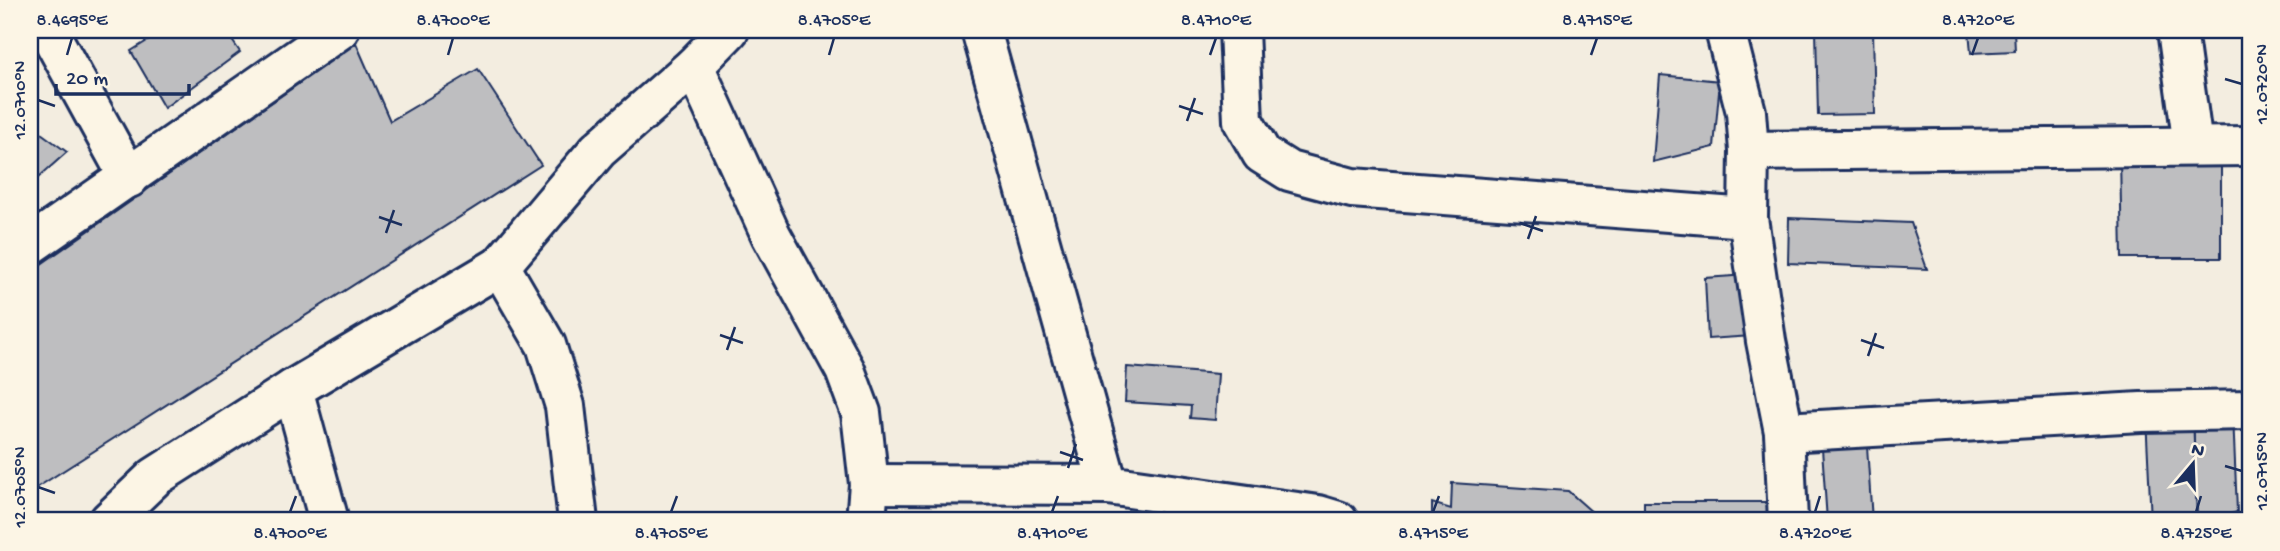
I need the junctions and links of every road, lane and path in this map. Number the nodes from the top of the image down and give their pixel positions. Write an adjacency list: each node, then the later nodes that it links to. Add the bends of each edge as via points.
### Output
1 (48, 30): 12 (street)
2 (339, 30): 12 (street)
3 (729, 30): 8 (street)
4 (981, 30): 20 (street)
5 (1239, 30): 13 (street, via 1243,121 1262,154 1289,171 1352,188)
6 (1725, 30): 11 (street, via 1746,112)
7 (2177, 30): 9 (street)
8 (694, 66): 15 (street, via 598,150); 19 (street, via 771,235 845,370 861,414)
9 (2193, 146): 10 (street); 11 (street)
10 (2250, 146)
11 (1749, 151): 13 (street)
12 (128, 178): 14 (street)
13 (1748, 218): 18 (street)
14 (30, 246)
15 (500, 266): 16 (street); 23 (street, via 546,345 565,406)
16 (293, 389): 21 (street, via 155,477); 22 (street)
17 (2250, 410): 18 (street)
18 (1784, 432): 26 (street)
19 (869, 484): 20 (street); 24 (street)
20 (1108, 485): 25 (street, via 1318,514)
21 (109, 521)
22 (329, 521)
23 (578, 521)
24 (866, 521)
25 (1338, 521)
26 (1788, 521)

